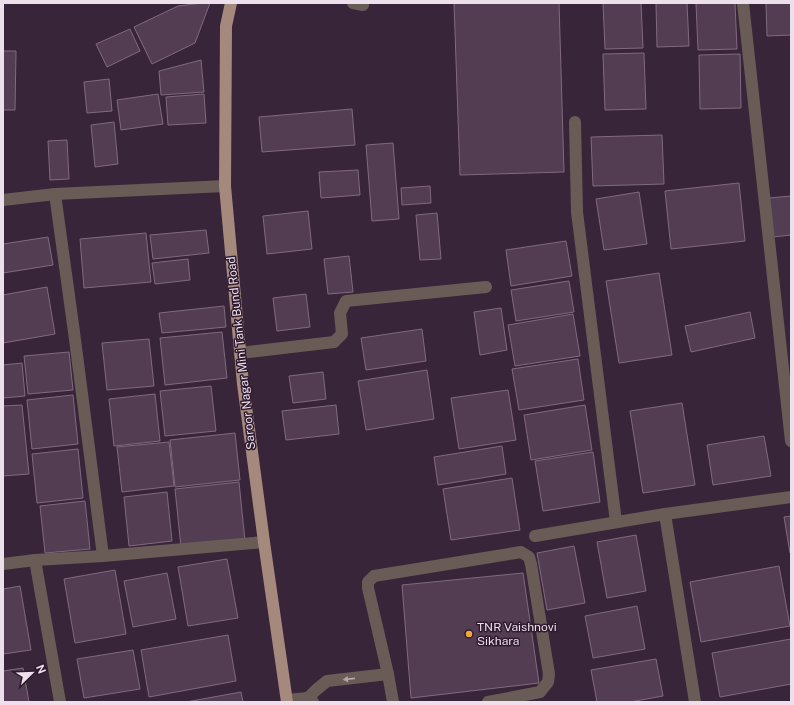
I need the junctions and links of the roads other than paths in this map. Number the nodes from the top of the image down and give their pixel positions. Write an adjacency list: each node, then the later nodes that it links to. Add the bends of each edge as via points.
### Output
1 (231, 3): 4 (main road, Saroor Nagar Mini Tank Bund Road, via 226,26)
2 (742, 3): 9 (street)
3 (575, 122): 12 (street, via 577,212)
4 (224, 186): 5 (street); 8 (main road, Saroor Nagar Mini Tank Bund Road)
5 (55, 194): 6 (street); 15 (street)
6 (3, 200)
7 (486, 287): 8 (street, via 346,301 340,313 342,334 334,342)
8 (240, 353): 14 (main road, Saroor Nagar Mini Tank Bund Road)
9 (791, 441)
10 (791, 497): 11 (street)
11 (665, 514): 12 (street); 24 (street)
12 (616, 522): 13 (street)
13 (535, 536)
14 (264, 542): 15 (street); 20 (main road, Saroor Nagar Mini Tank Bund Road)
15 (103, 556): 16 (street)
16 (35, 560): 17 (street); 21 (street)
17 (3, 564)
18 (388, 674): 19 (street, one-way to 19, via 327,681 316,690); 22 (street); 23 (street, via 368,588 368,582 374,576 521,552 529,557 531,564 549,674 548,682 540,692)
19 (311, 700): 20 (street)
20 (287, 701)
21 (60, 702)
22 (393, 702)
23 (488, 702)
24 (695, 702)

